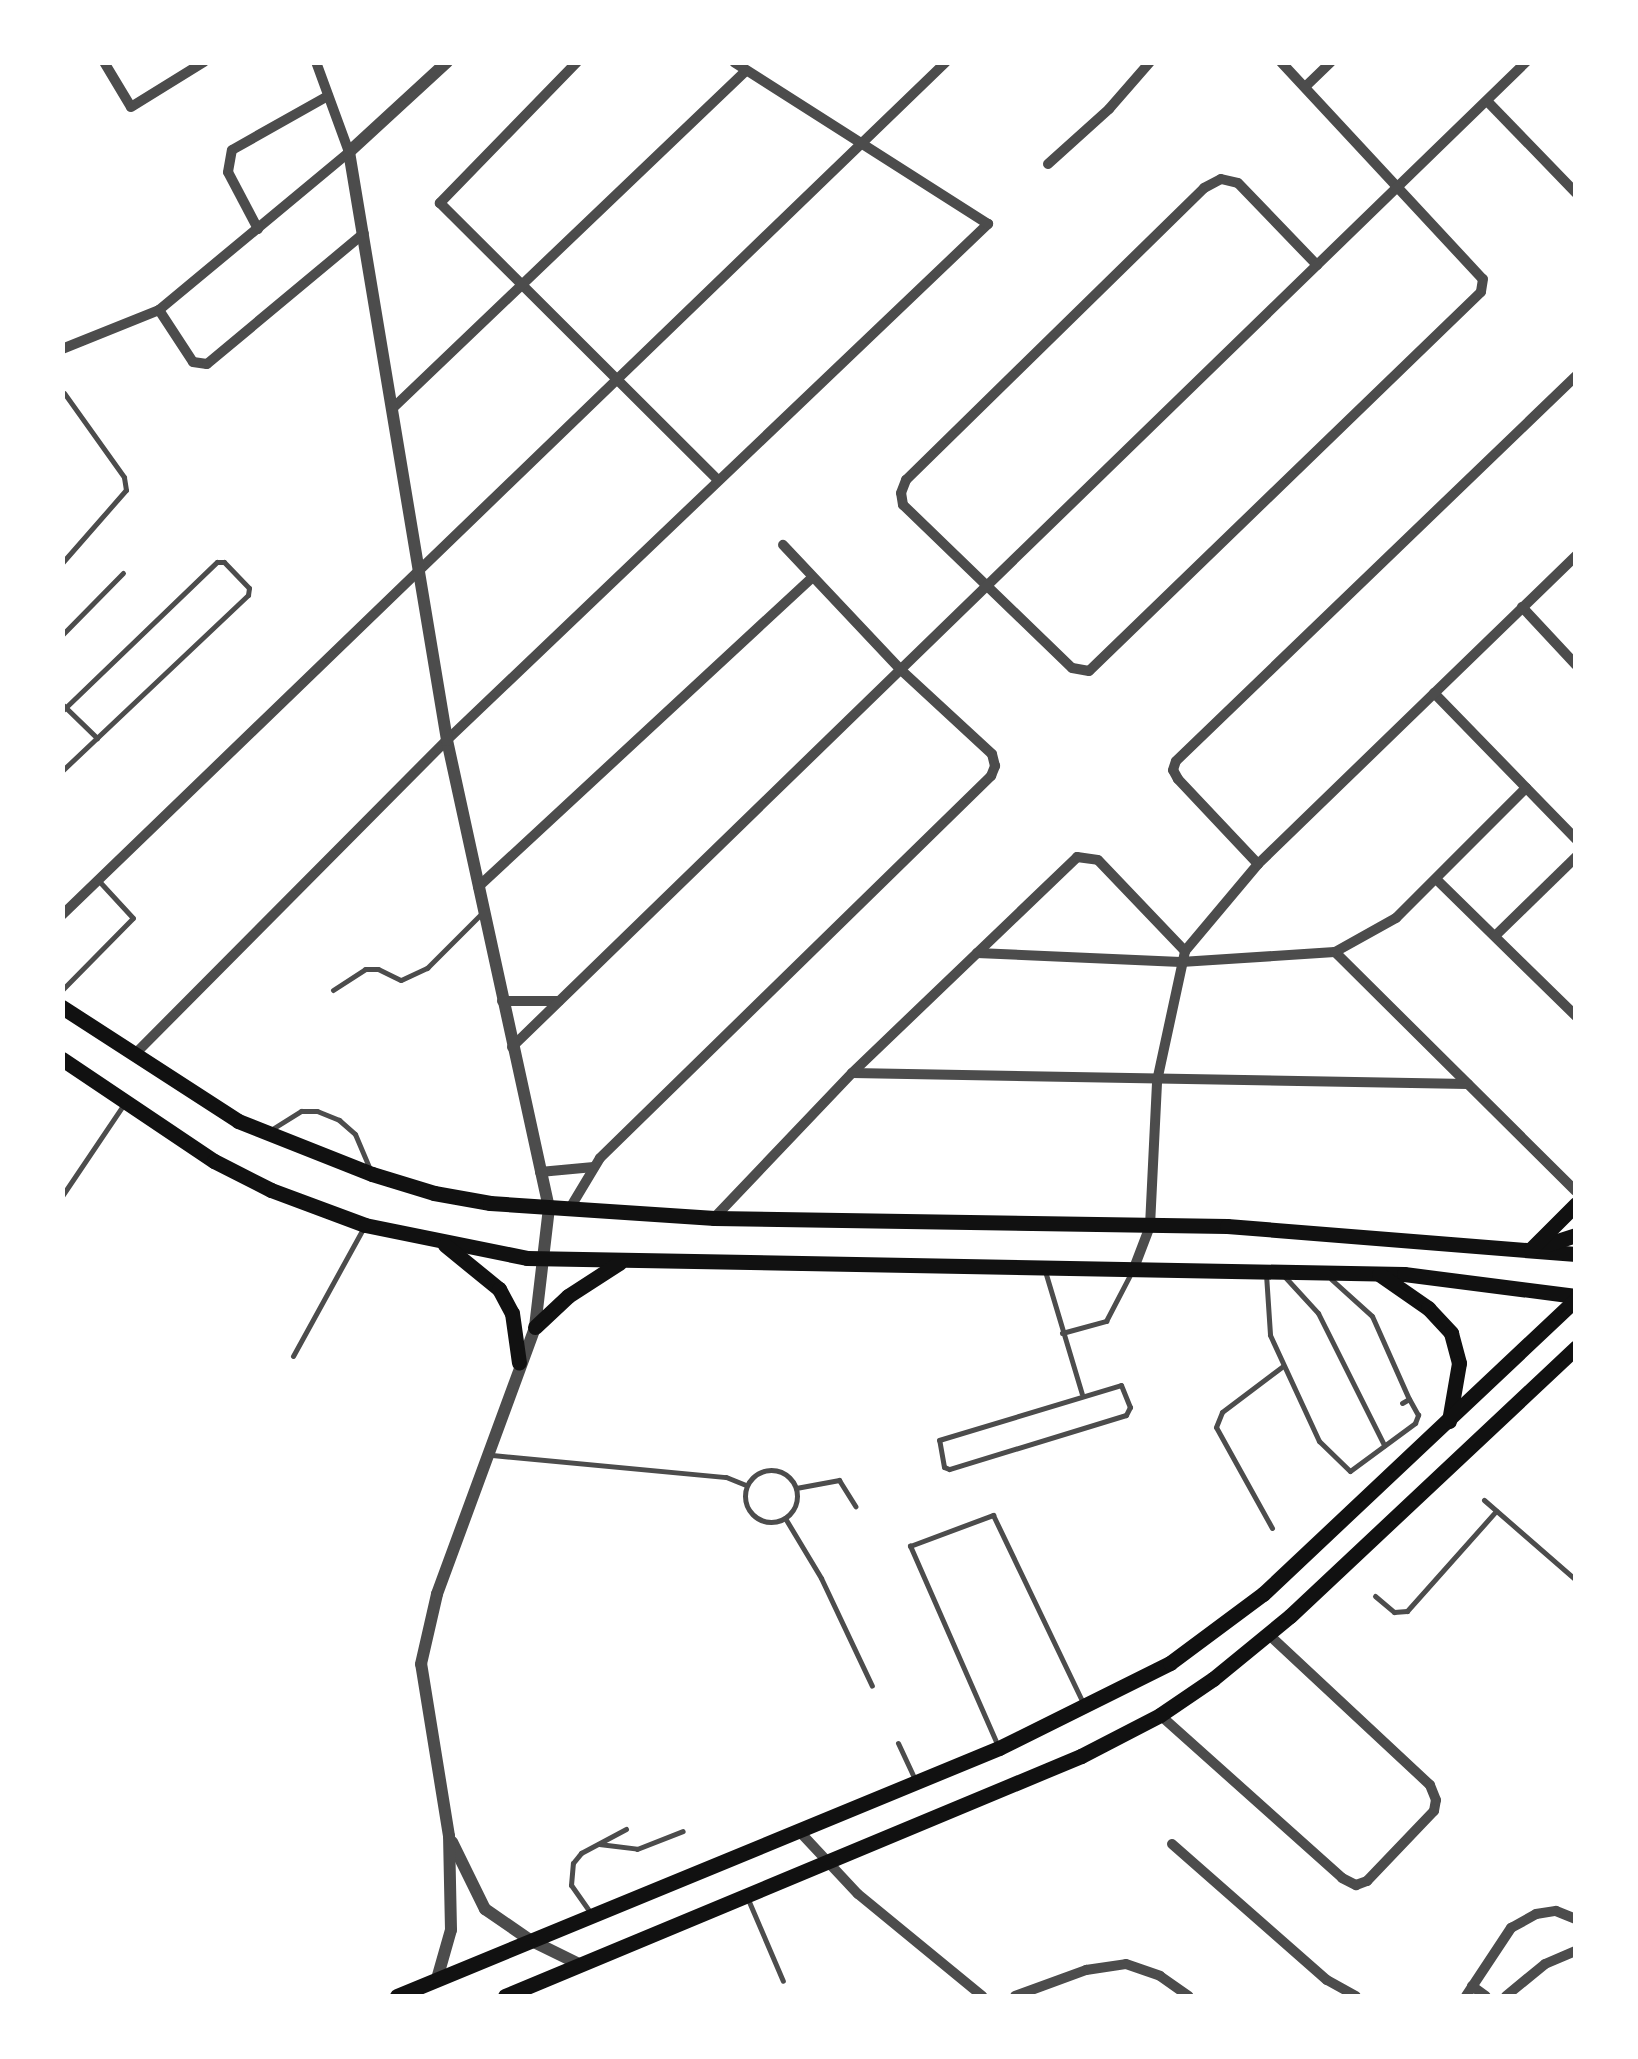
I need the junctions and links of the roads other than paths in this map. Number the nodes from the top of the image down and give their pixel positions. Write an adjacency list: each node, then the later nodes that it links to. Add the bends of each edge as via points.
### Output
1 (104, 62): 2 (street, via 131,108)
2 (204, 62)
3 (316, 62): 14 (street)
4 (447, 62): 17 (street)
5 (577, 62): 24 (street, via 440,198)
6 (734, 62): 12 (street)
7 (946, 62): 16 (street)
8 (1150, 62): 18 (street)
9 (1281, 62): 13 (street)
10 (1330, 62): 13 (street)
11 (1526, 62): 15 (street)
12 (746, 71): 16 (street); 24 (street)
13 (1305, 87): 19 (street)
14 (328, 96): 17 (street); 21 (street, via 232,150 228,172)
15 (1486, 101): 19 (street); 20 (street)
16 (864, 142): 27 (street); 31 (street, via 988,224)
17 (349, 152): 21 (street); 22 (street)
18 (1048, 164)
19 (1398, 187): 23 (street); 38 (street, via 1483,279 1481,292 1089,671 1072,668)
20 (1576, 193)
21 (258, 228): 25 (street)
22 (365, 232): 25 (street, via 207,364 193,362); 30 (street)
23 (1317, 265): 38 (street); 38 (street, via 1238,183 1221,180 1204,188 906,480 903,505)
24 (519, 286): 27 (street); 30 (street)
25 (159, 310): 26 (street)
26 (62, 350)
27 (619, 378): 31 (street); 35 (street)
28 (1571, 378): 51 (street, via 1176,761 1178,779)
29 (64, 393): 34 (lane, via 124,477 126,490)
30 (394, 407): 35 (street)
31 (718, 480): 46 (street)
32 (783, 545): 37 (street)
33 (1576, 556): 39 (street)
34 (62, 563)
35 (421, 568): 46 (street); 53 (street)
36 (122, 573): 40 (lane)
37 (812, 578): 42 (street); 54 (street)
38 (986, 588): 42 (street)
39 (1522, 607): 41 (street); 43 (street)
40 (62, 635)
41 (1576, 664)
42 (901, 670): 64 (street); 75 (street, via 992,754 991,776)
43 (1434, 693): 48 (street); 51 (street)
44 (64, 708): 45 (lane); 45 (lane, via 224,562 250,592)
45 (97, 738): 47 (lane)
46 (447, 740): 54 (street); 68 (street)
47 (62, 771)
48 (1526, 788): 49 (street); 52 (street)
49 (1576, 838)
50 (1576, 857): 57 (street)
51 (1258, 864): 60 (street)
52 (1436, 879): 57 (street); 58 (street, via 1396,918)
53 (98, 880): 56 (street); 61 (lane, via 134,918)
54 (478, 887): 55 (street)
55 (483, 912): 62 (lane, via 428,968 400,980 365,969); 63 (street)
56 (62, 915)
57 (1495, 936): 66 (street)
58 (1335, 952): 60 (street); 72 (street)
59 (977, 953): 60 (street); 60 (street, via 1077,856 1098,860); 70 (street)
60 (1183, 956): 71 (street)
61 (62, 990)
62 (334, 990)
63 (502, 1001): 64 (street); 67 (street)
64 (559, 1001): 67 (street)
65 (62, 1007): 68 (main road)
66 (1576, 1016)
67 (512, 1047): 76 (street)
68 (133, 1056): 74 (main road)
69 (62, 1059): 73 (main road)
70 (852, 1073): 71 (street); 83 (street)
71 (1157, 1081): 72 (street); 85 (street)
72 (1468, 1084): 78 (street)
73 (125, 1101): 79 (lane); 84 (main road, via 214,1161)
74 (266, 1133): 77 (main road); 77 (lane, via 301,1111 317,1111 355,1134)
75 (594, 1167): 76 (street); 82 (street)
76 (540, 1172): 81 (street)
77 (372, 1174): 81 (main road, via 434,1193)
78 (1576, 1191)
79 (62, 1196)
80 (1576, 1204): 88 (main road)
81 (549, 1208): 82 (main road); 90 (street)
82 (570, 1208): 83 (main road)
83 (714, 1218): 85 (main road)
84 (365, 1225): 87 (main road); 101 (lane)
85 (1150, 1226): 88 (main road); 93 (street)
86 (1576, 1235): 88 (main road)
87 (441, 1243): 90 (main road); 103 (main road, via 499,1289 512,1313)
88 (1532, 1249): 89 (main road)
89 (1576, 1254)
90 (545, 1260): 91 (main road); 98 (street)
91 (622, 1262): 92 (main road); 98 (main road)
92 (1044, 1268): 93 (main road); 99 (lane)
93 (1134, 1268): 94 (main road); 99 (lane, via 1106,1321)
94 (1272, 1271): 95 (main road); 104 (lane, via 1270,1335); 108 (lane, via 1310,1302 1338,1345)
95 (1321, 1272): 96 (main road); 108 (lane, via 1353,1294 1418,1420)
96 (1379, 1274): 97 (main road); 107 (main road, via 1452,1333 1459,1363)
97 (1576, 1298): 107 (main road)
98 (535, 1326): 103 (street)
99 (1062, 1333): 106 (lane)
100 (1576, 1347): 105 (main road)
101 (293, 1356)
102 (1576, 1361): 105 (main road)
103 (518, 1362): 109 (street)
104 (1284, 1366): 108 (lane, via 1318,1441 1350,1471); 116 (lane, via 1222,1412 1216,1427)
105 (1543, 1377): 119 (main road)
106 (1082, 1396): 106 (lane, via 939,1440 944,1467 1129,1412 1121,1385)
107 (1449, 1421): 121 (main road, via 1240,1613 1170,1663)
108 (1384, 1445)
109 (488, 1454): 110 (lane); 129 (street, via 436,1594 421,1664)
110 (746, 1485): 111 (lane, via 772,1470 789,1476); 115 (lane, via 745,1502 755,1518)
111 (796, 1488): 113 (lane, via 839,1480); 115 (lane, via 795,1507)
112 (1484, 1500): 114 (lane)
113 (856, 1506)
114 (1496, 1510): 117 (lane); 118 (lane, via 1406,1611 1394,1612)
115 (785, 1518): 120 (lane)
116 (1272, 1528)
117 (1576, 1580)
118 (1375, 1596)
119 (1268, 1634): 122 (main road); 122 (street, via 1430,1785 1434,1812 1368,1881 1342,1878)
120 (872, 1686)
121 (1086, 1708): 124 (main road); 124 (lane, via 993,1515 910,1546)
122 (1160, 1714): 132 (main road, via 1080,1756)
123 (898, 1744): 125 (lane)
124 (999, 1748): 125 (main road)
125 (915, 1781): 128 (main road)
126 (626, 1830): 130 (lane)
127 (682, 1831): 130 (lane, via 637,1848)
128 (799, 1831): 132 (street); 134 (main road)
129 (449, 1836): 136 (street, via 485,1909); 139 (street, via 450,1930)
130 (596, 1844): 134 (lane, via 581,1852 570,1873)
131 (1172, 1844): 147 (street, via 1327,1980)
132 (829, 1862): 133 (main road); 144 (street)
133 (746, 1896): 138 (main road); 140 (lane)
134 (592, 1914): 136 (main road)
135 (1576, 1919): 141 (street, via 1556,1911 1511,1928)
136 (530, 1940): 138 (street); 139 (main road)
137 (1576, 1951): 149 (street, via 1545,1964)
138 (581, 1965): 143 (main road)
139 (437, 1979): 142 (main road)
140 (783, 1981)
141 (1469, 1991): 148 (street)
142 (397, 1996)
143 (505, 1996)
144 (982, 1996)
145 (1015, 1996): 146 (street, via 1086,1970 1126,1964)
146 (1189, 1996)
147 (1356, 1996)
148 (1486, 1996)
149 (1506, 1996)

